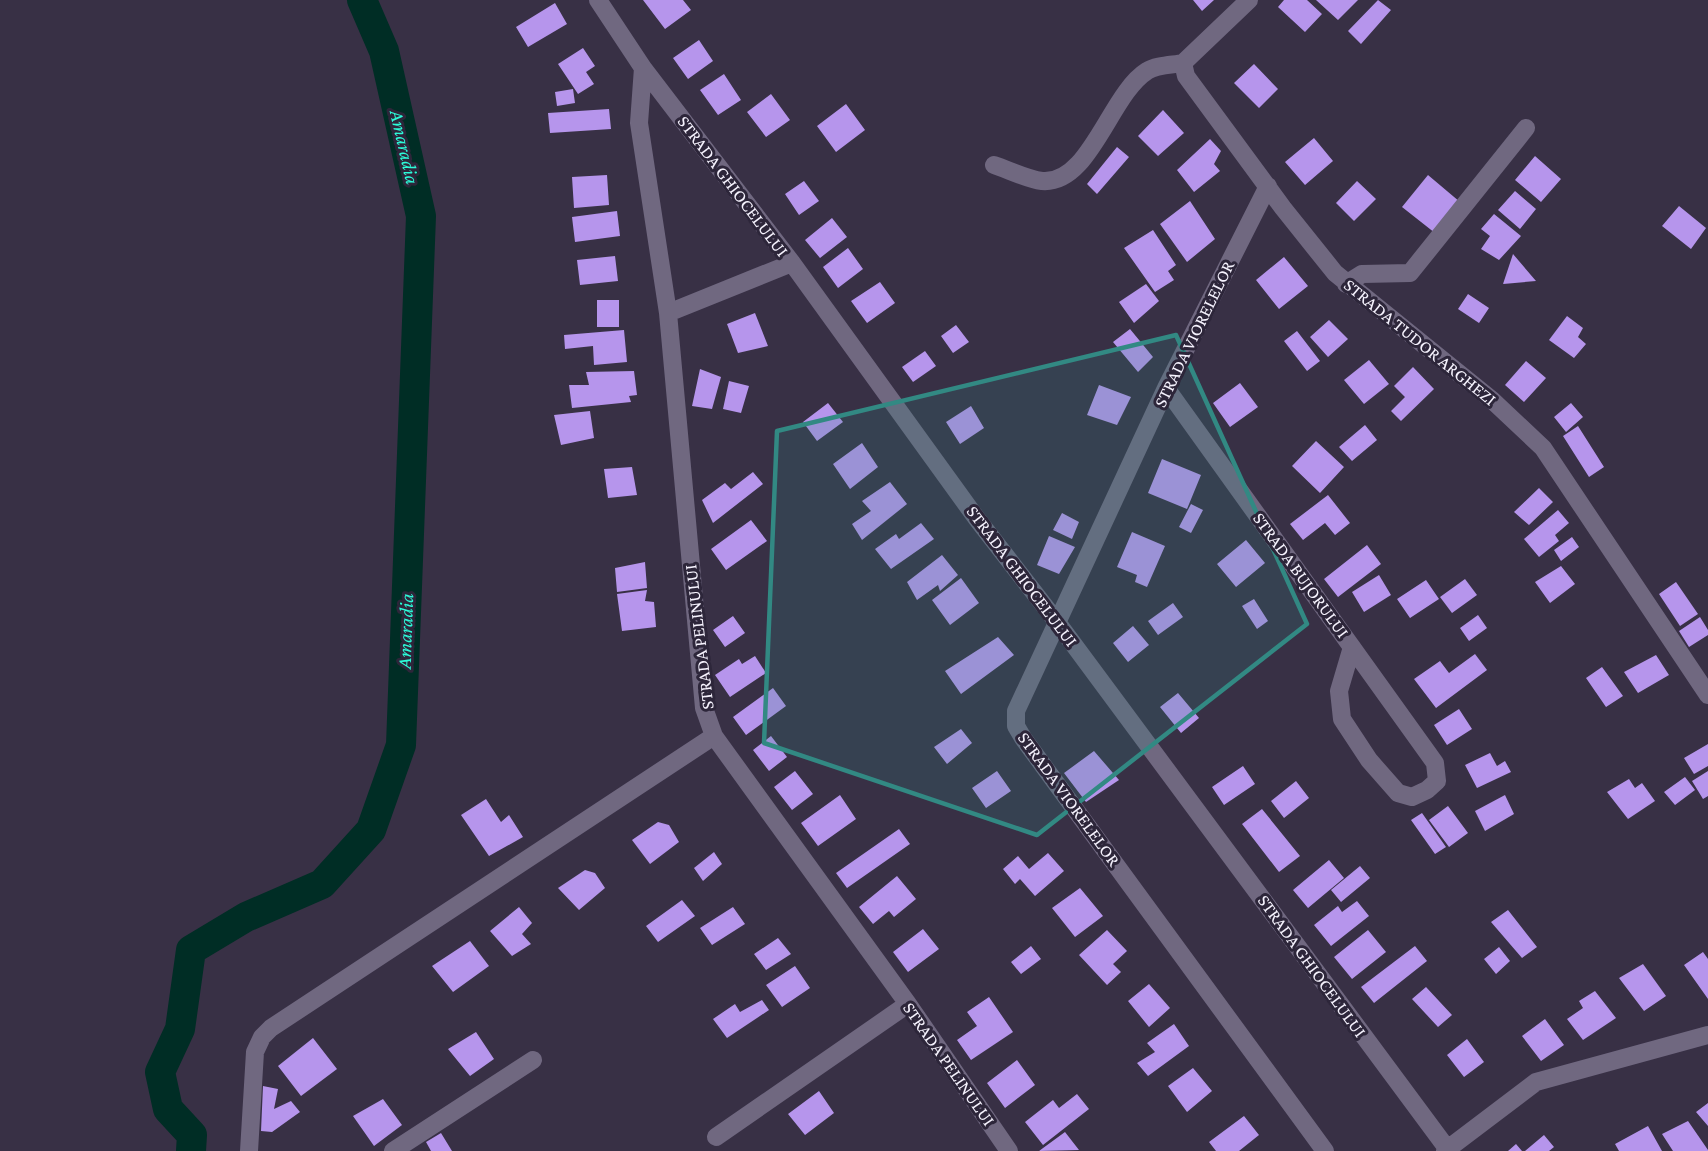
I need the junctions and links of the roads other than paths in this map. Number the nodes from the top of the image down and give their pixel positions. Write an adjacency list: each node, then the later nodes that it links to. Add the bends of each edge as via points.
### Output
1 (598, 0): 4 (street, STRADA GHIOCELULUI)
2 (1249, 0): 3 (street)
3 (1183, 63): 6 (street, via 1149,70 1137,80 1082,161 1058,179 1042,181); 7 (street, STRADA TUDOR ARGHEZI, via 1186,76)
4 (643, 68): 8 (street, STRADA GHIOCELULUI); 10 (street, STRADA PELINULUI, via 639,123)
5 (1526, 128): 9 (street, via 1410,273 1362,274)
6 (994, 165)
7 (1268, 186): 9 (street, STRADA TUDOR ARGHEZI); 11 (street, STRADA VIORELELOR)
8 (792, 263): 10 (street); 12 (street, STRADA GHIOCELULUI, via 977,519)
9 (1346, 284): 14 (street, STRADA TUDOR ARGHEZI, via 1492,400 1543,448)
10 (668, 313): 15 (street, STRADA PELINULUI, via 703,697)
11 (1166, 388): 12 (street, STRADA VIORELELOR); 13 (street, STRADA BUJORULUI)
12 (1057, 622): 21 (street, STRADA GHIOCELULUI); 24 (street, STRADA VIORELELOR, via 1016,711 1016,726)
13 (1352, 647): 13 (street, STRADA BUJORULUI, via 1339,691 1342,719 1398,794 1412,797 1437,781 1435,763)
14 (1708, 695)
15 (714, 736): 16 (street, STRADA PELINULUI); 20 (street, via 271,1028 255,1052)
16 (908, 1004): 19 (street); 23 (street, STRADA PELINULUI)
17 (1708, 1035): 21 (street, via 1536,1083)
18 (533, 1060): 22 (street)
19 (716, 1137)
20 (252, 1148)
21 (1447, 1150)
22 (393, 1151)
23 (1009, 1151)
24 (1325, 1151)

